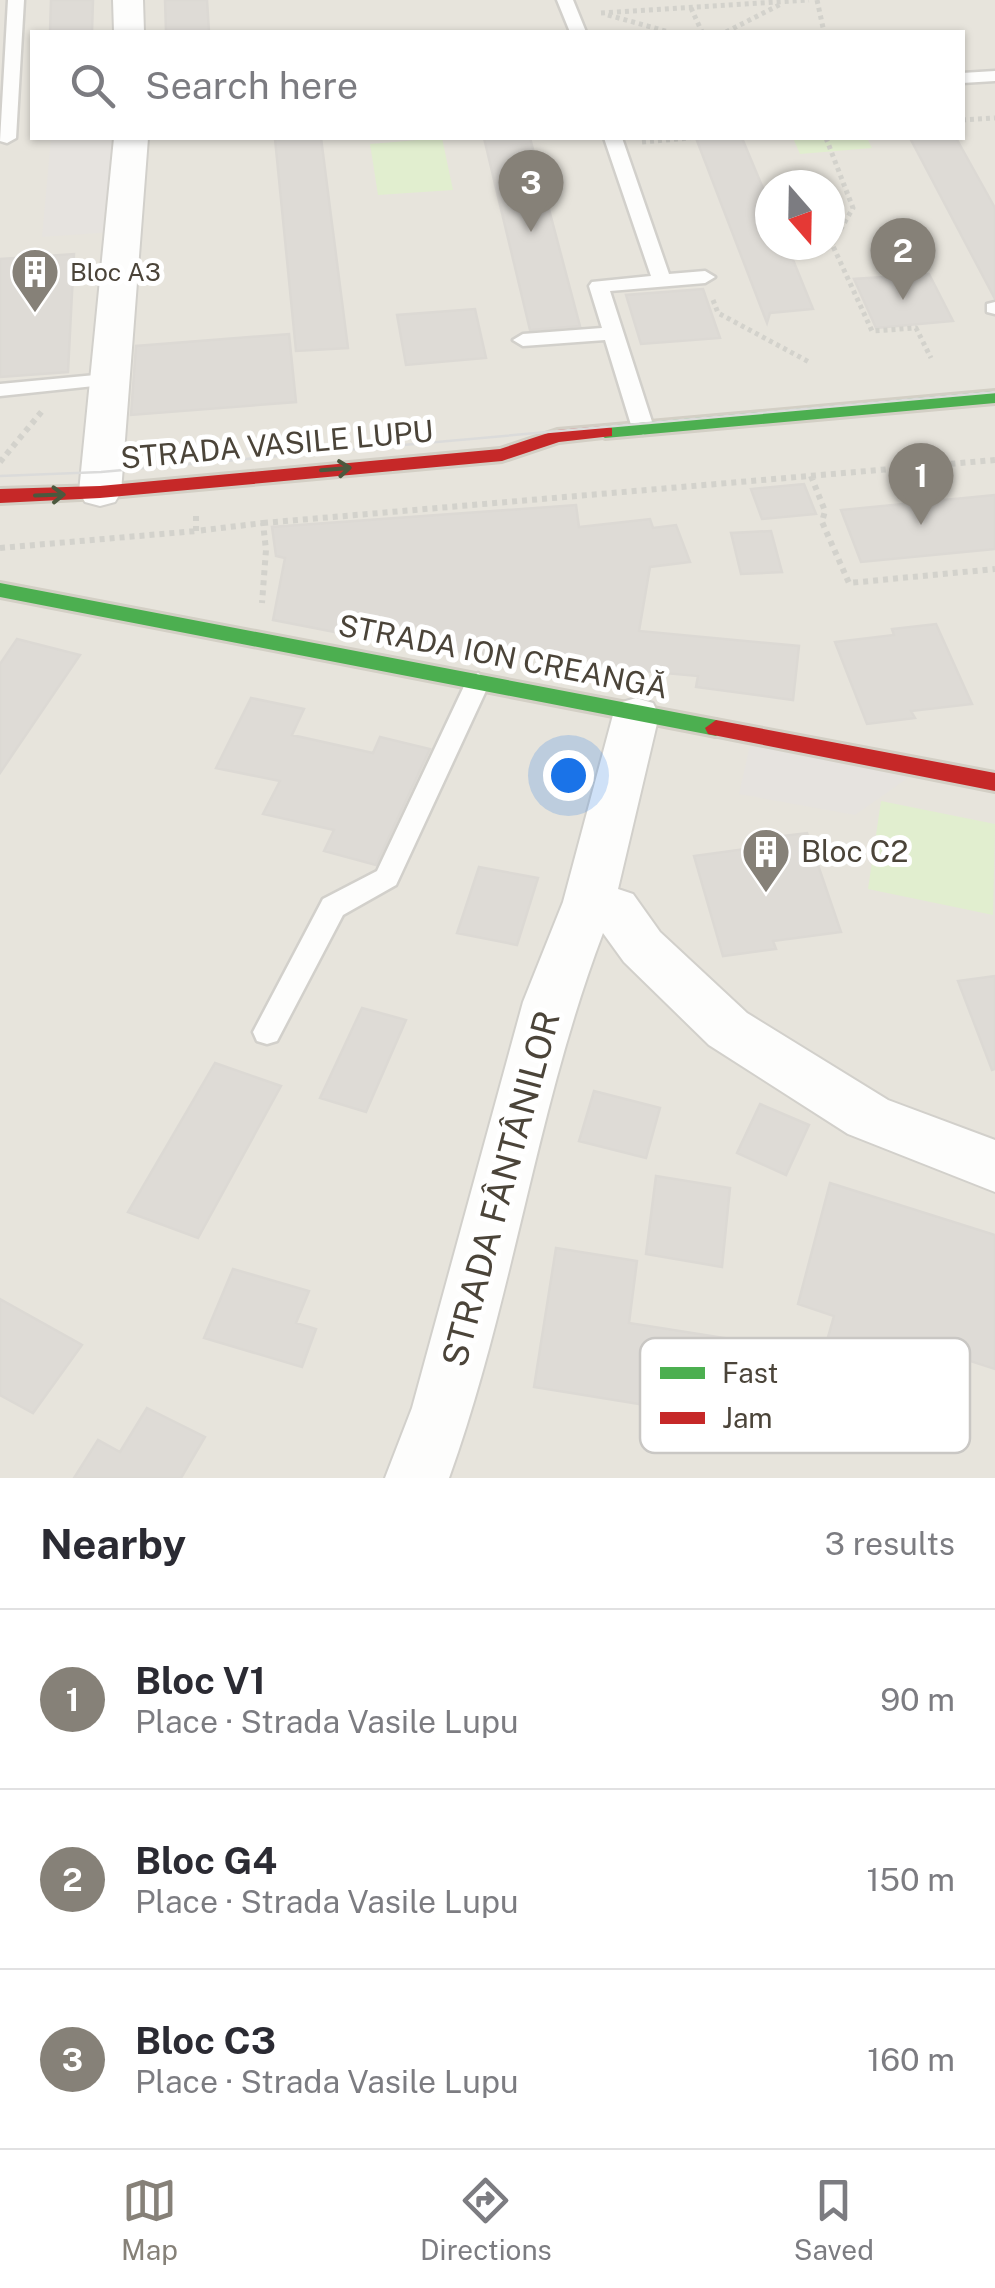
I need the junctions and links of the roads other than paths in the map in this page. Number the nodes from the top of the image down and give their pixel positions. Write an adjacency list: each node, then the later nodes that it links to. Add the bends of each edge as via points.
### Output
1 (16, 0): 7 (lane)
2 (128, 0): 3 (street)
3 (129, 30)
4 (995, 76): 5 (lane)
5 (965, 78)
6 (30, 136): 7 (lane)
7 (4, 138)
8 (131, 140): 14 (street, via 127,231)
9 (615, 141): 11 (lane)
10 (705, 277): 11 (lane)
11 (662, 281): 12 (lane, via 599,286)
12 (612, 334): 13 (lane); 18 (lane)
13 (523, 340)
14 (106, 380): 15 (lane); 20 (street)
15 (0, 390)
16 (995, 397): 18 (main road, STRADA VASILE LUPU)
17 (512, 425): 19 (main road, STRADA VASILE LUPU)
18 (643, 428): 19 (main road, STRADA VASILE LUPU)
19 (558, 436): 20 (main road, STRADA VASILE LUPU, one-way to 19, via 196,480 502,454)
20 (102, 465): 21 (main road, STRADA VASILE LUPU, one-way to 20)
21 (0, 496)
22 (0, 590): 23 (main road, STRADA ION CREANGĂ)
23 (478, 682): 24 (main road, STRADA ION CREANGĂ); 27 (lane, via 387,878 333,907)
24 (636, 715): 25 (main road, STRADA ION CREANGĂ); 26 (street, STRADA FÂNTÂNILOR)
25 (995, 782)
26 (589, 902): 28 (street, via 615,909 642,948 728,1028 868,1117); 29 (street, STRADA FÂNTÂNILOR, via 550,1002 443,1408)
27 (267, 1032)
28 (995, 1166)
29 (417, 1478)

